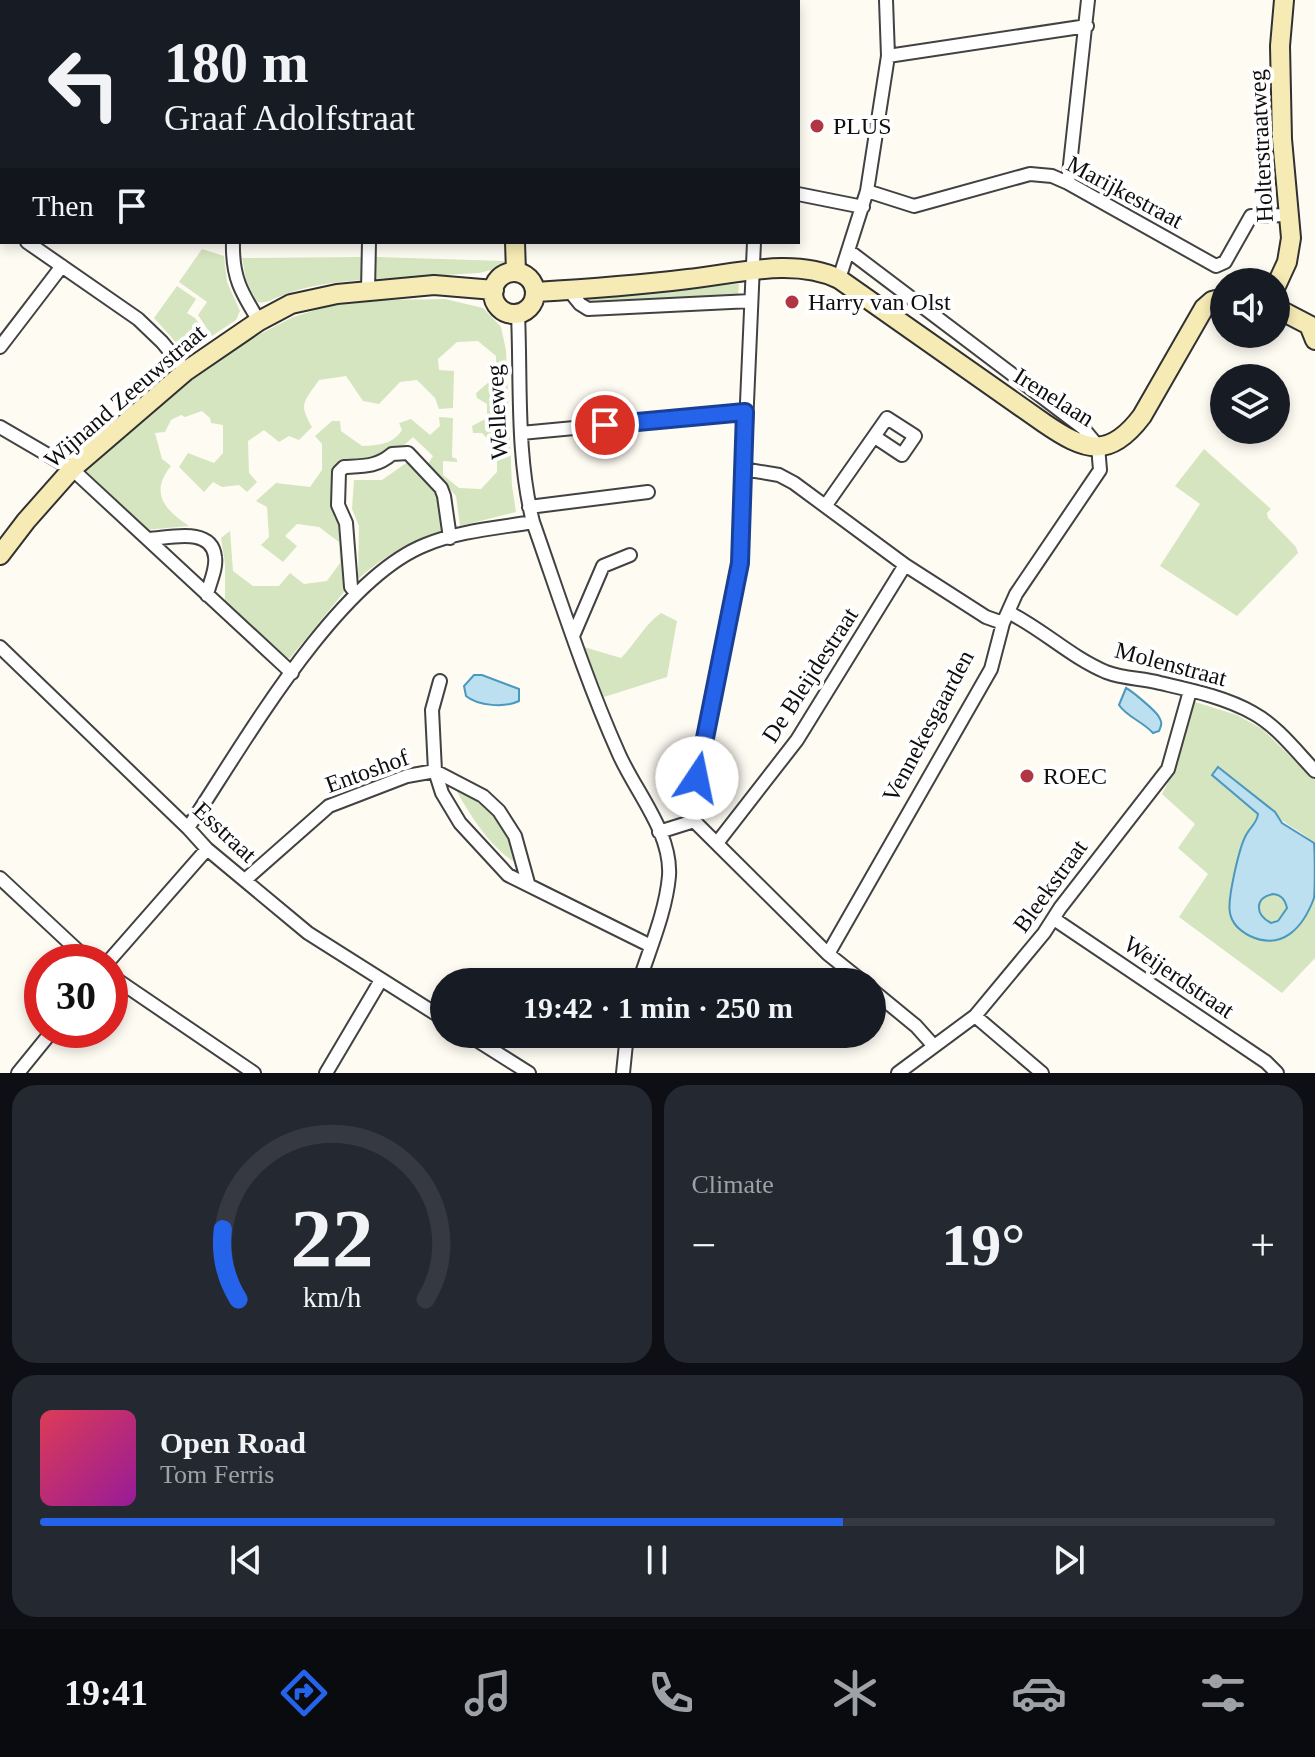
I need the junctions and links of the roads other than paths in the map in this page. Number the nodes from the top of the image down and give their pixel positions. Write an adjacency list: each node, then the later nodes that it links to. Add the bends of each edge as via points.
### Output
1 (886, 0): 5 (street)
2 (1088, 0): 4 (street)
3 (1284, 0): 10 (main road, Holterstraatweg, via 1282,139)
4 (1087, 26): 5 (street); 6 (street)
5 (888, 56): 7 (street)
6 (1068, 183): 7 (street, Marijkestraat, via 1030,174 914,206); 10 (street, Marijkestraat, via 1216,266 1225,262 1251,216)
7 (867, 191): 9 (street)
8 (800, 194): 9 (street)
9 (863, 207): 16 (street)
10 (1289, 215): 18 (main road, Holterstraatweg, via 1290,253)
11 (30, 244): 17 (street)
12 (233, 244): 30 (street, via 239,288)
13 (369, 244): 24 (street)
14 (515, 244): 20 (main road)
15 (754, 244): 19 (street)
16 (849, 251): 21 (street); 38 (street, Irenelaan, via 1083,428)
17 (62, 266): 32 (street); 33 (street, via 138,319)
18 (1284, 268)
19 (752, 270): 21 (main road, Irenelaan, via 809,269); 22 (main road, Irenelaan); 26 (street)
20 (516, 272): 23 (main road, via 501,277); 25 (main road, via 531,280)
21 (839, 279): 38 (main road, Irenelaan, via 1068,439)
22 (567, 288): 25 (main road, Irenelaan); 26 (street, via 588,309)
23 (494, 290): 24 (main road, Wijnand Zeeuwstraat, via 434,285); 28 (main road, via 500,308)
24 (368, 291): 30 (main road, Wijnand Zeeuwstraat, via 291,304)
25 (536, 292): 28 (main road, via 533,304)
26 (751, 301): 34 (street)
27 (1210, 303): 38 (main road, via 1130,432)
28 (518, 314): 36 (street, Welleweg)
29 (1290, 319): 31 (main road, via 1304,321)
30 (259, 321): 33 (main road, Wijnand Zeeuwstraat)
31 (1314, 333)
32 (0, 347)
33 (186, 371): 39 (main road, Wijnand Zeeuwstraat)
34 (745, 412): 36 (street); 40 (street)
35 (0, 427): 39 (street)
36 (521, 433): 43 (street, Welleweg)
37 (875, 437): 42 (street)
38 (1098, 446): 52 (street, Vennekesgaarden, via 1098,475)
39 (72, 469): 46 (street); 47 (main road, Wijnand Zeeuwstraat)
40 (743, 469): 42 (street, Molenstraat, via 779,475); 60 (street, via 740,563 692,805)
41 (648, 492): 43 (street)
42 (826, 505): 49 (street, Molenstraat)
43 (529, 507): 44 (street, Welleweg)
44 (533, 522): 45 (street); 53 (street, Welleweg)
45 (450, 538): 50 (street, via 399,559); 50 (street, via 441,488 408,453 392,454 371,466 344,467 339,472 338,505 346,523 351,587)
46 (149, 539): 51 (street); 51 (street, via 196,535 207,542 216,559)
47 (0, 555)
48 (630, 555): 53 (street, via 603,566)
49 (905, 565): 52 (street, Molenstraat, via 986,617); 63 (street, De Bleijdestraat, via 797,740)
50 (356, 593): 55 (street)
51 (207, 595): 55 (street)
52 (1005, 618): 57 (street, Molenstraat, via 1030,623 1063,649 1105,671); 72 (street, Vennekesgaarden, via 991,669)
53 (573, 636): 62 (street, Welleweg, via 618,753)
54 (0, 647): 61 (street, Esstraat)
55 (292, 673): 61 (street)
56 (440, 681): 58 (street, Entoshof, via 432,710)
57 (1190, 691): 59 (street, Molenstraat, via 1255,714); 68 (street, Bleekstraat, via 1168,769)
58 (435, 771): 66 (street, Entoshof, via 407,776 329,806); 67 (street, Entoshof, via 460,823 508,875); 67 (street, Entoshof, via 483,796 499,811 515,836)
59 (1315, 771)
60 (694, 821): 62 (street); 63 (street)
61 (188, 828): 64 (street, Esstraat)
62 (659, 832): 71 (street, Welleweg, via 669,875)
63 (717, 843): 72 (street)
64 (207, 849): 66 (street, Esstraat); 70 (street)
65 (0, 878): 69 (street)
66 (245, 880): 75 (street, Esstraat, via 308,933)
67 (528, 883): 71 (street, Entoshof)
68 (1054, 919): 79 (street, Bleekstraat); 91 (street, Weijerdstraat)
69 (71, 944)
70 (124, 944)
71 (651, 946): 73 (street, Welleweg)
72 (828, 954): 74 (street)
73 (644, 968)
74 (846, 968)
75 (381, 980): 78 (street, Esstraat); 86 (street)
76 (128, 987): 85 (street)
77 (886, 1001): 80 (street)
78 (430, 1010)
79 (975, 1016): 80 (street, Bleekstraat); 90 (street)
80 (933, 1045): 89 (street, Bleekstraat)
81 (38, 1048): 84 (street)
82 (489, 1048): 87 (street)
83 (626, 1048): 88 (street)
84 (18, 1073)
85 (254, 1073)
86 (326, 1073)
87 (529, 1073)
88 (623, 1073)
89 (898, 1073)
90 (1042, 1073)
91 (1277, 1073)

